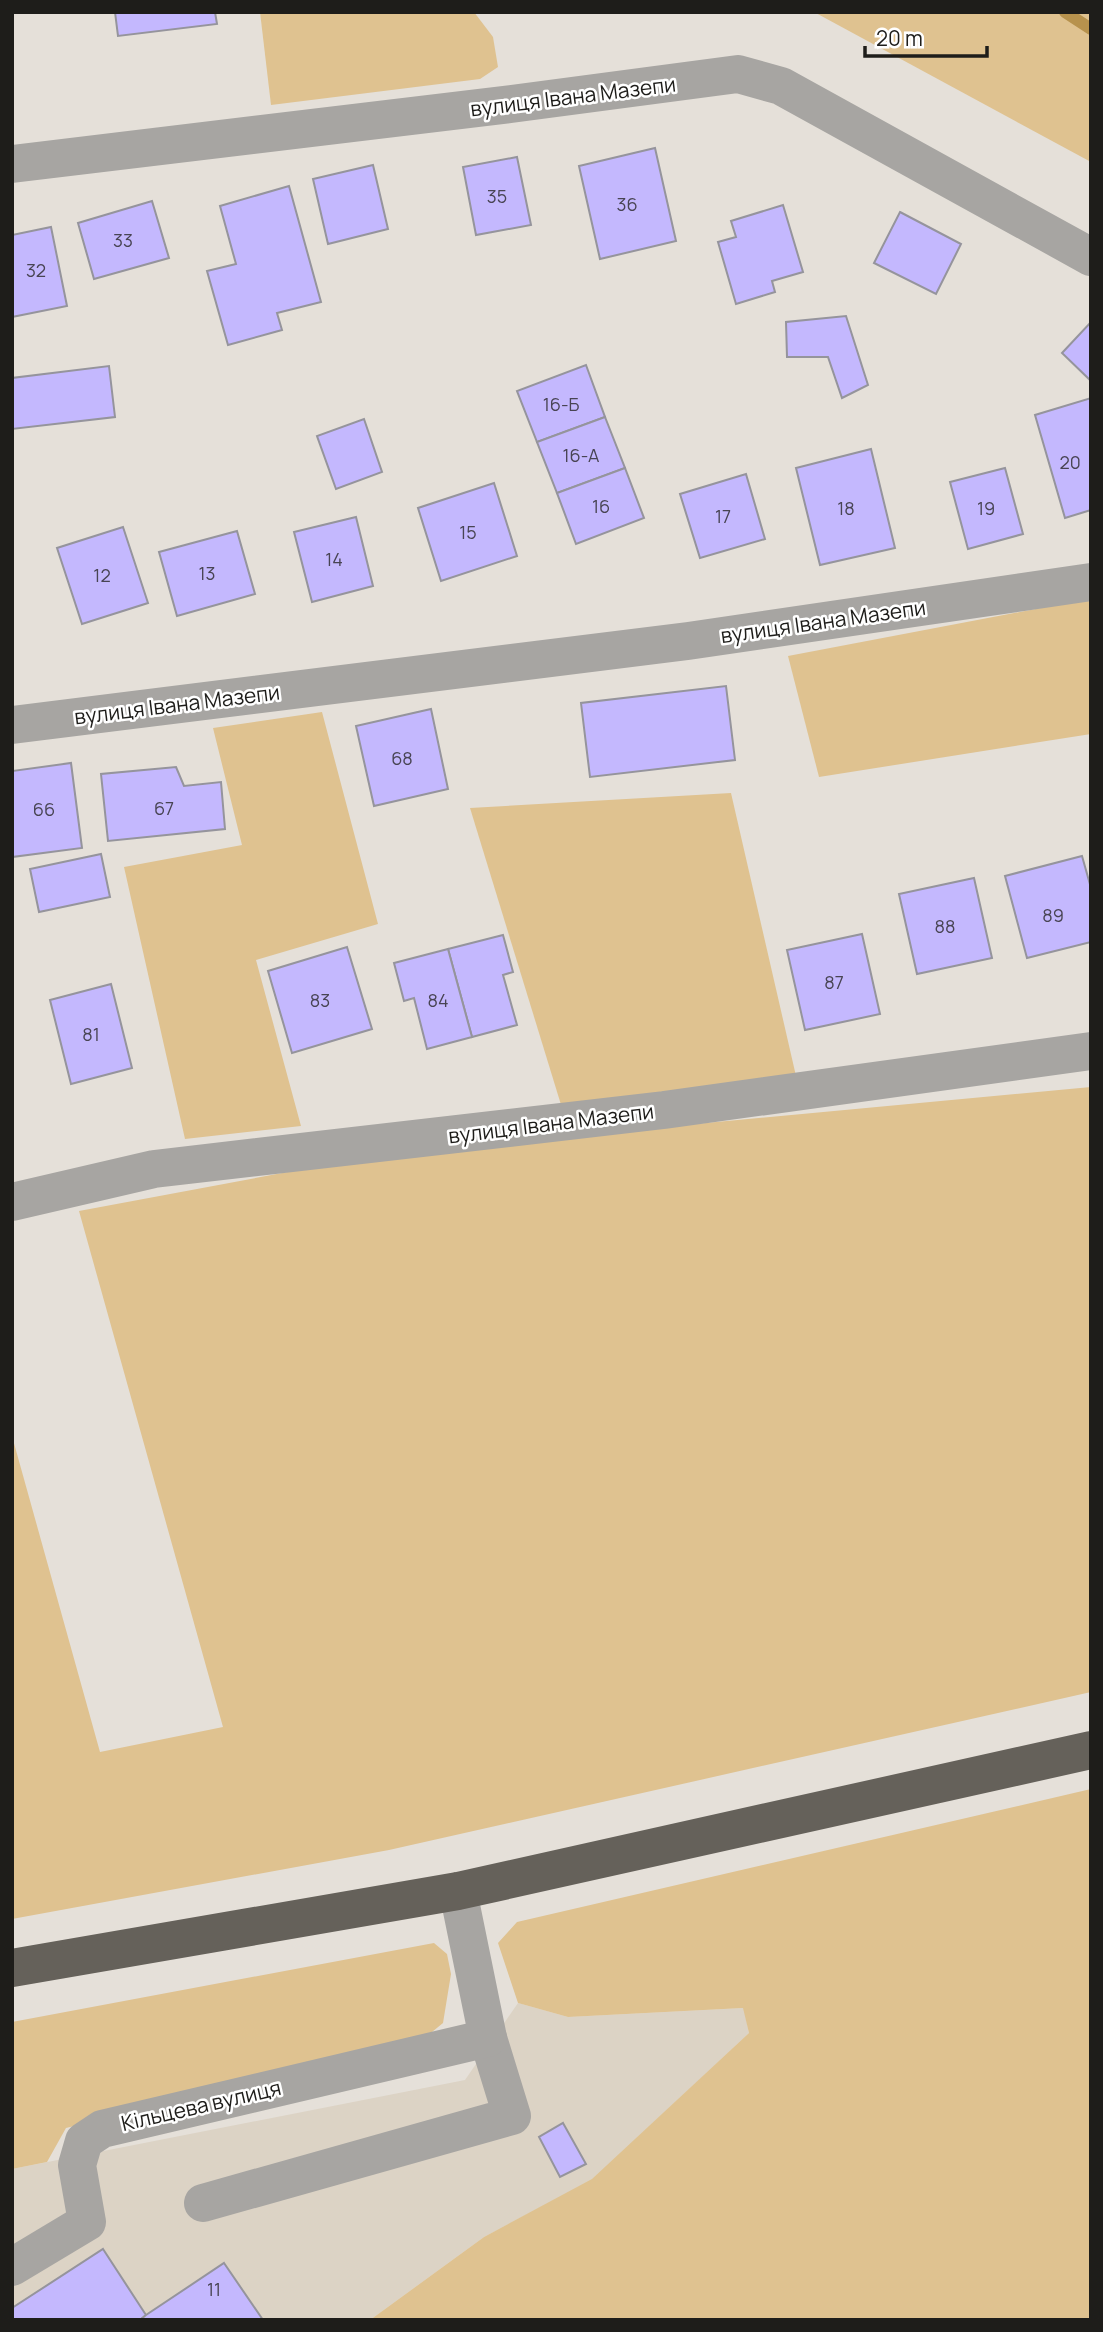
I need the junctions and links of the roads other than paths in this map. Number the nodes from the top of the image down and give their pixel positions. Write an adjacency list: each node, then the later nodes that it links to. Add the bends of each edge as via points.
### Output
1 (12, 164): 2 (street, вулиця Івана Мазепи, via 738,75 781,86)
2 (1091, 257)
3 (1091, 582): 4 (street, вулиця Івана Мазепи, via 688,641)
4 (12, 725)
5 (1091, 1051): 6 (street, вулиця Івана Мазепи, via 664,1110 154,1169)
6 (12, 1202)
7 (1091, 1750): 8 (highway)
8 (458, 1891): 9 (highway); 10 (street)
9 (12, 1968)
10 (488, 2038): 11 (street, via 512,2116); 12 (street, Кільцева вулиця, via 102,2129 84,2141 77,2165 87,2222)
11 (203, 2203)
12 (12, 2267)

